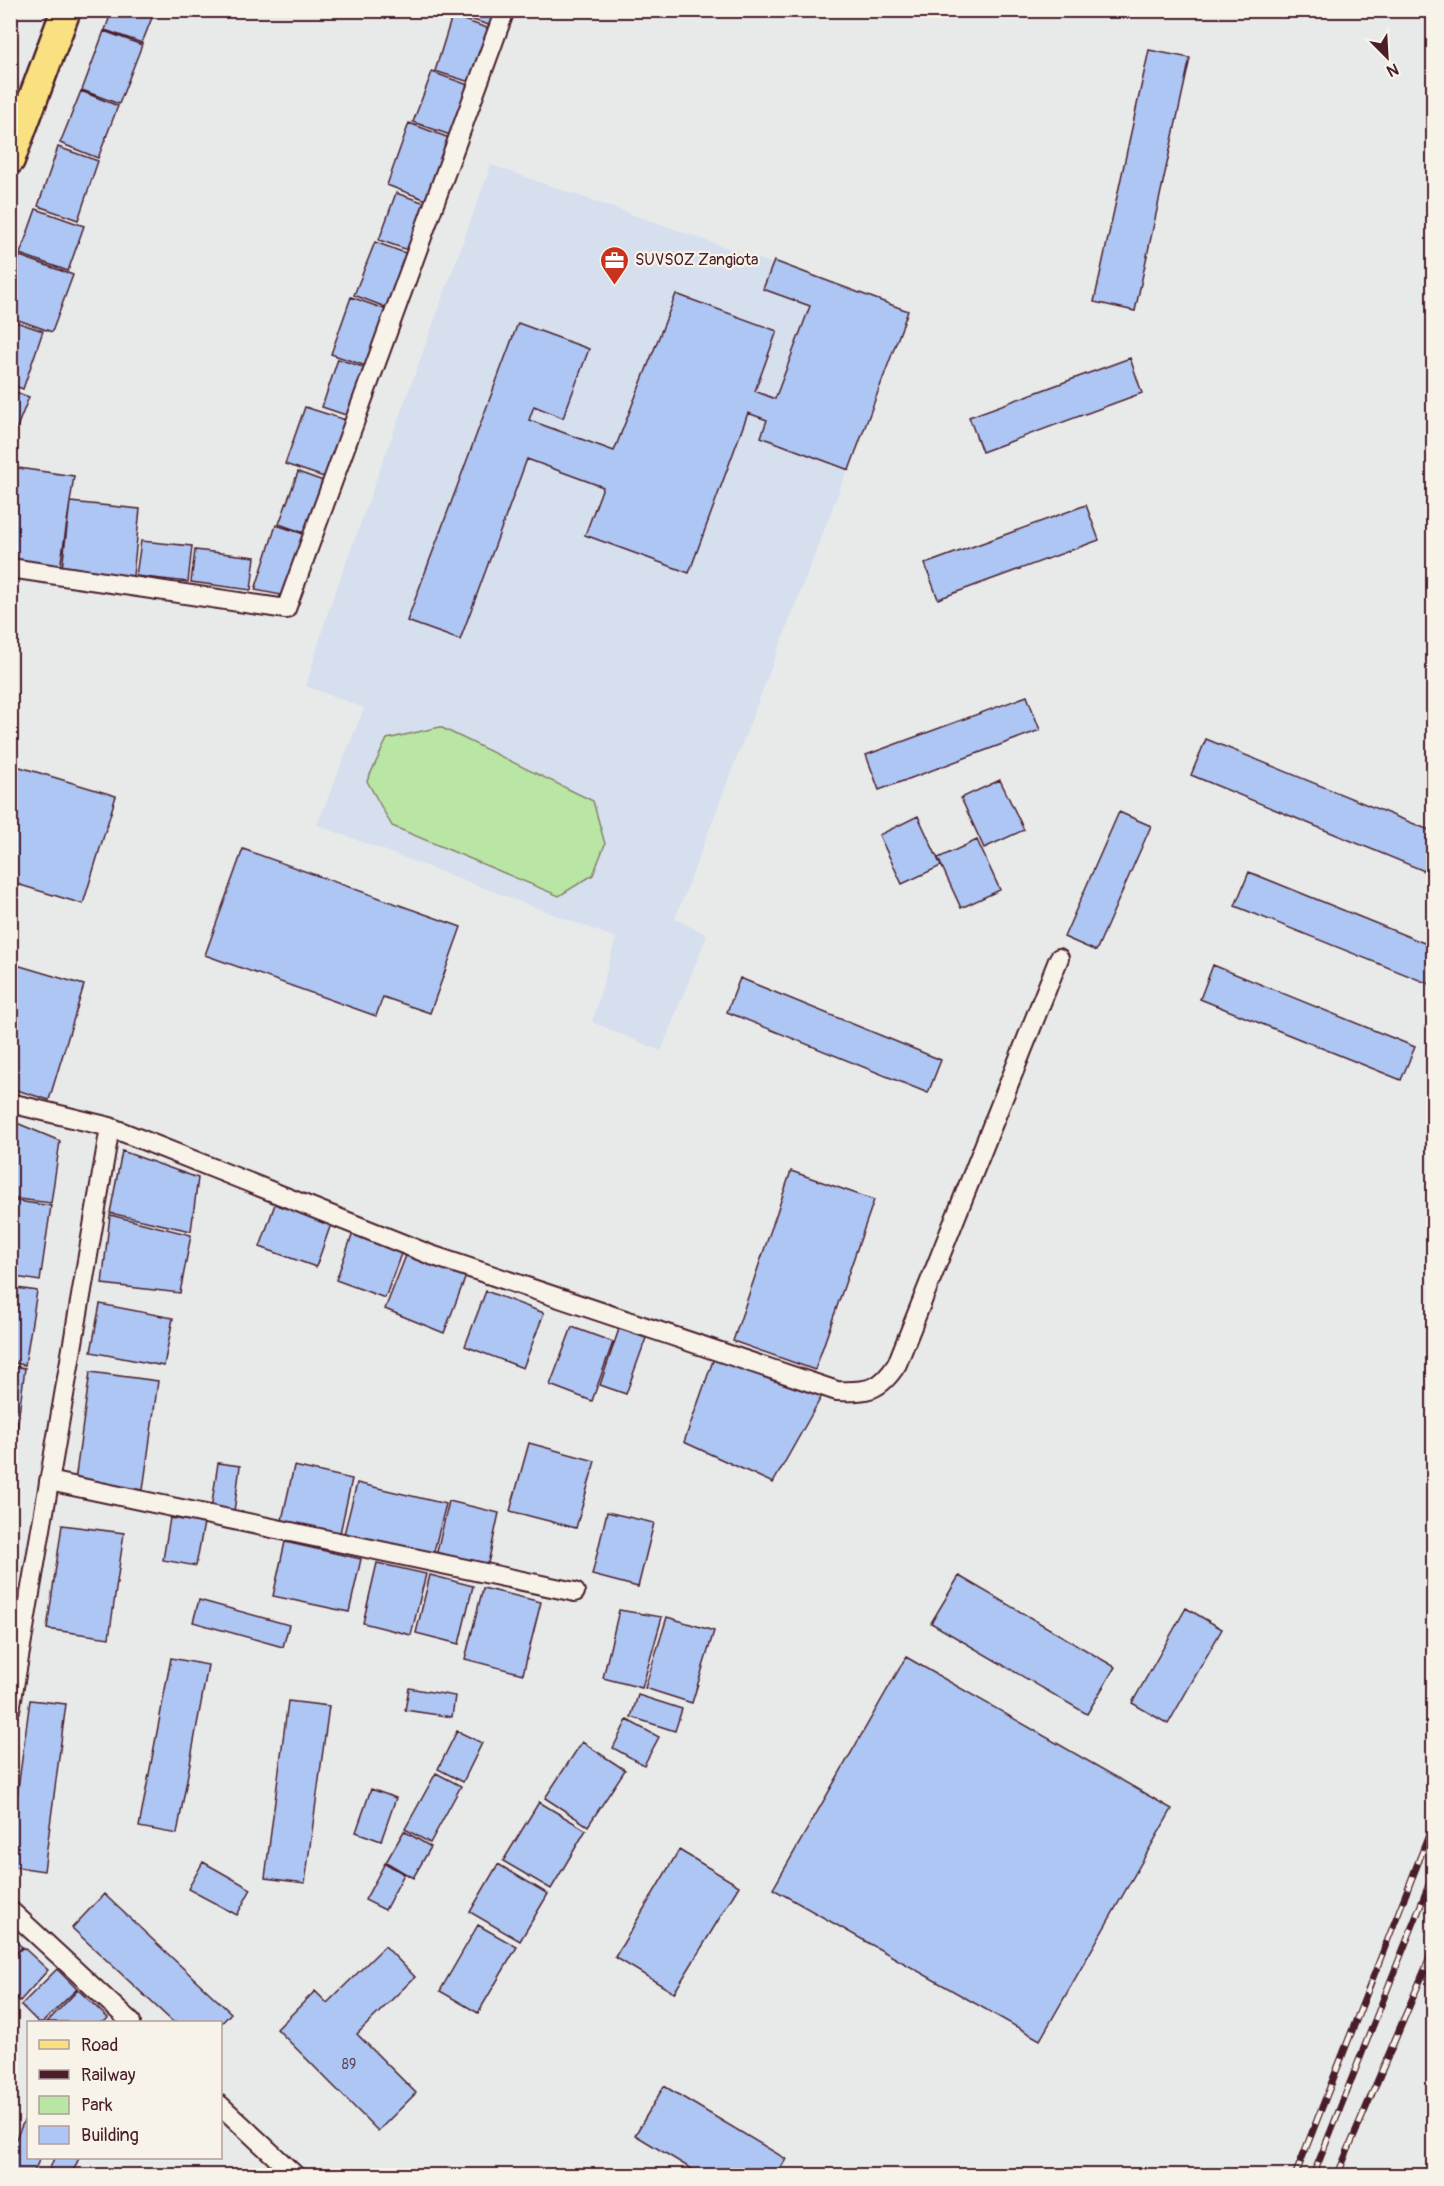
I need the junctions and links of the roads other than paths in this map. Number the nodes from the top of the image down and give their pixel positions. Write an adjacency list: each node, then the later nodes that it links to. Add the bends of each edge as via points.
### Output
1 (46, 10): 4 (main road)
2 (66, 10): 5 (main road)
3 (505, 10): 6 (street, via 286,609)
4 (10, 107)
5 (10, 160)
6 (10, 568)
7 (1059, 958): 9 (street, via 897,1364 886,1381 865,1392 837,1391 431,1255)
8 (10, 1103): 9 (street)
9 (110, 1127): 10 (street)
10 (50, 1481): 11 (street); 12 (street)
11 (575, 1592)
12 (10, 1710)
13 (10, 1910): 14 (street)
14 (130, 2021)
15 (222, 2107): 16 (street)
16 (296, 2175)

